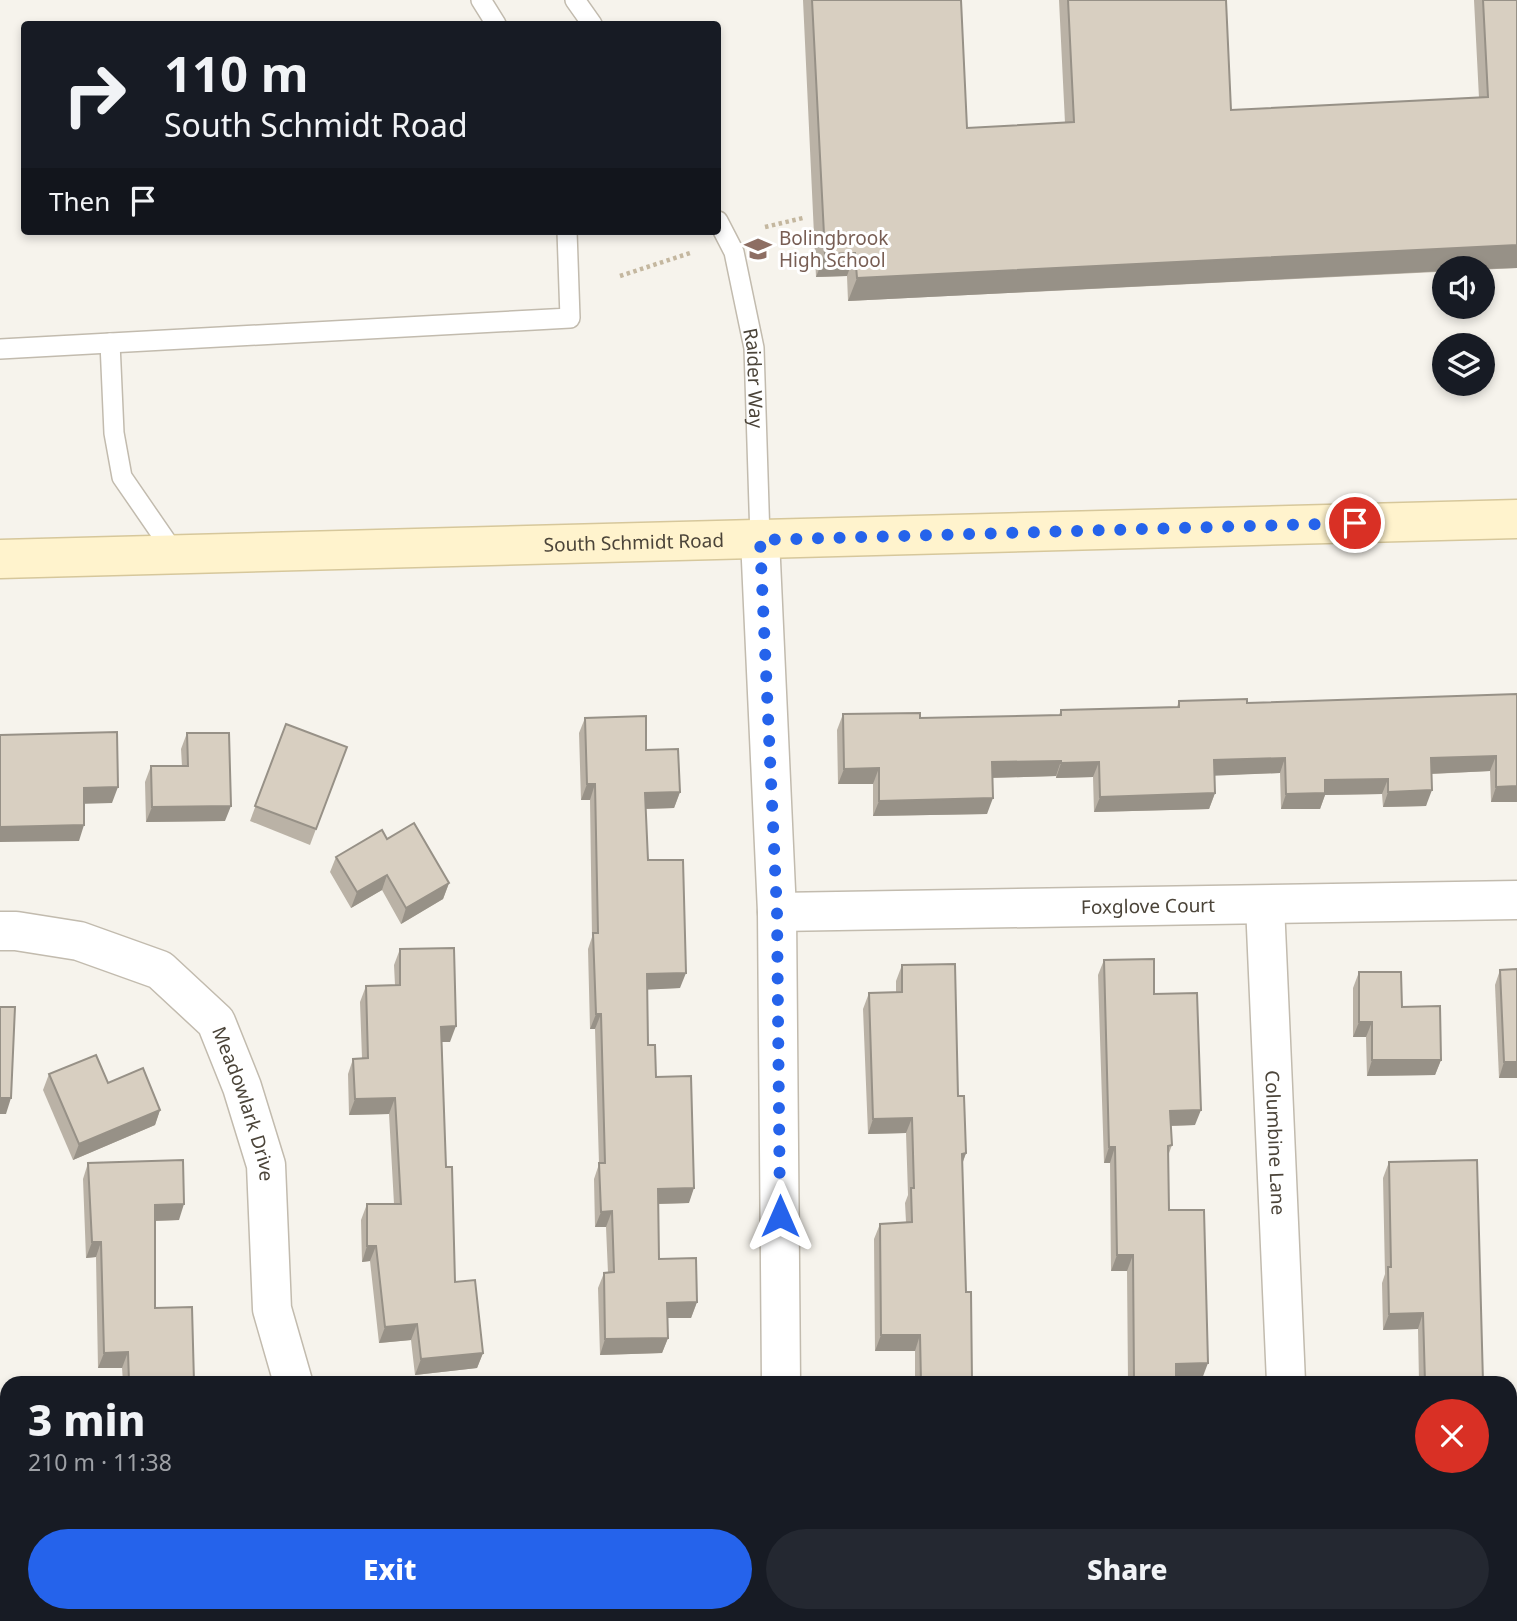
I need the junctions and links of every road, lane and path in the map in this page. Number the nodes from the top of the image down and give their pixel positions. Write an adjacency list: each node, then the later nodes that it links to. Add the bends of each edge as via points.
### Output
1 (481, 0): 3 (lane)
2 (575, 0): 4 (lane)
3 (493, 21)
4 (590, 21)
5 (803, 218): 7 (path)
6 (721, 227): 14 (lane, Raider Way, via 734,252 754,348)
7 (765, 227)
8 (567, 235): 11 (lane, via 570,318)
9 (690, 253): 10 (path)
10 (620, 276)
11 (110, 343): 12 (lane); 15 (lane, via 114,433 122,477)
12 (0, 349)
13 (1517, 519): 14 (street, South Schmidt Road)
14 (760, 540): 15 (street, South Schmidt Road); 19 (street)
15 (175, 554): 16 (street, South Schmidt Road)
16 (0, 559)
17 (1517, 900): 18 (street, Foxglove Court)
18 (1265, 905): 19 (street, Foxglove Court); 23 (street, Columbine Lane)
19 (777, 912): 22 (street)
20 (0, 931): 21 (street, Meadowlark Drive, via 79,942 160,970 216,1022 242,1087 265,1165 272,1309)
21 (291, 1376)
22 (781, 1376)
23 (1286, 1376)

